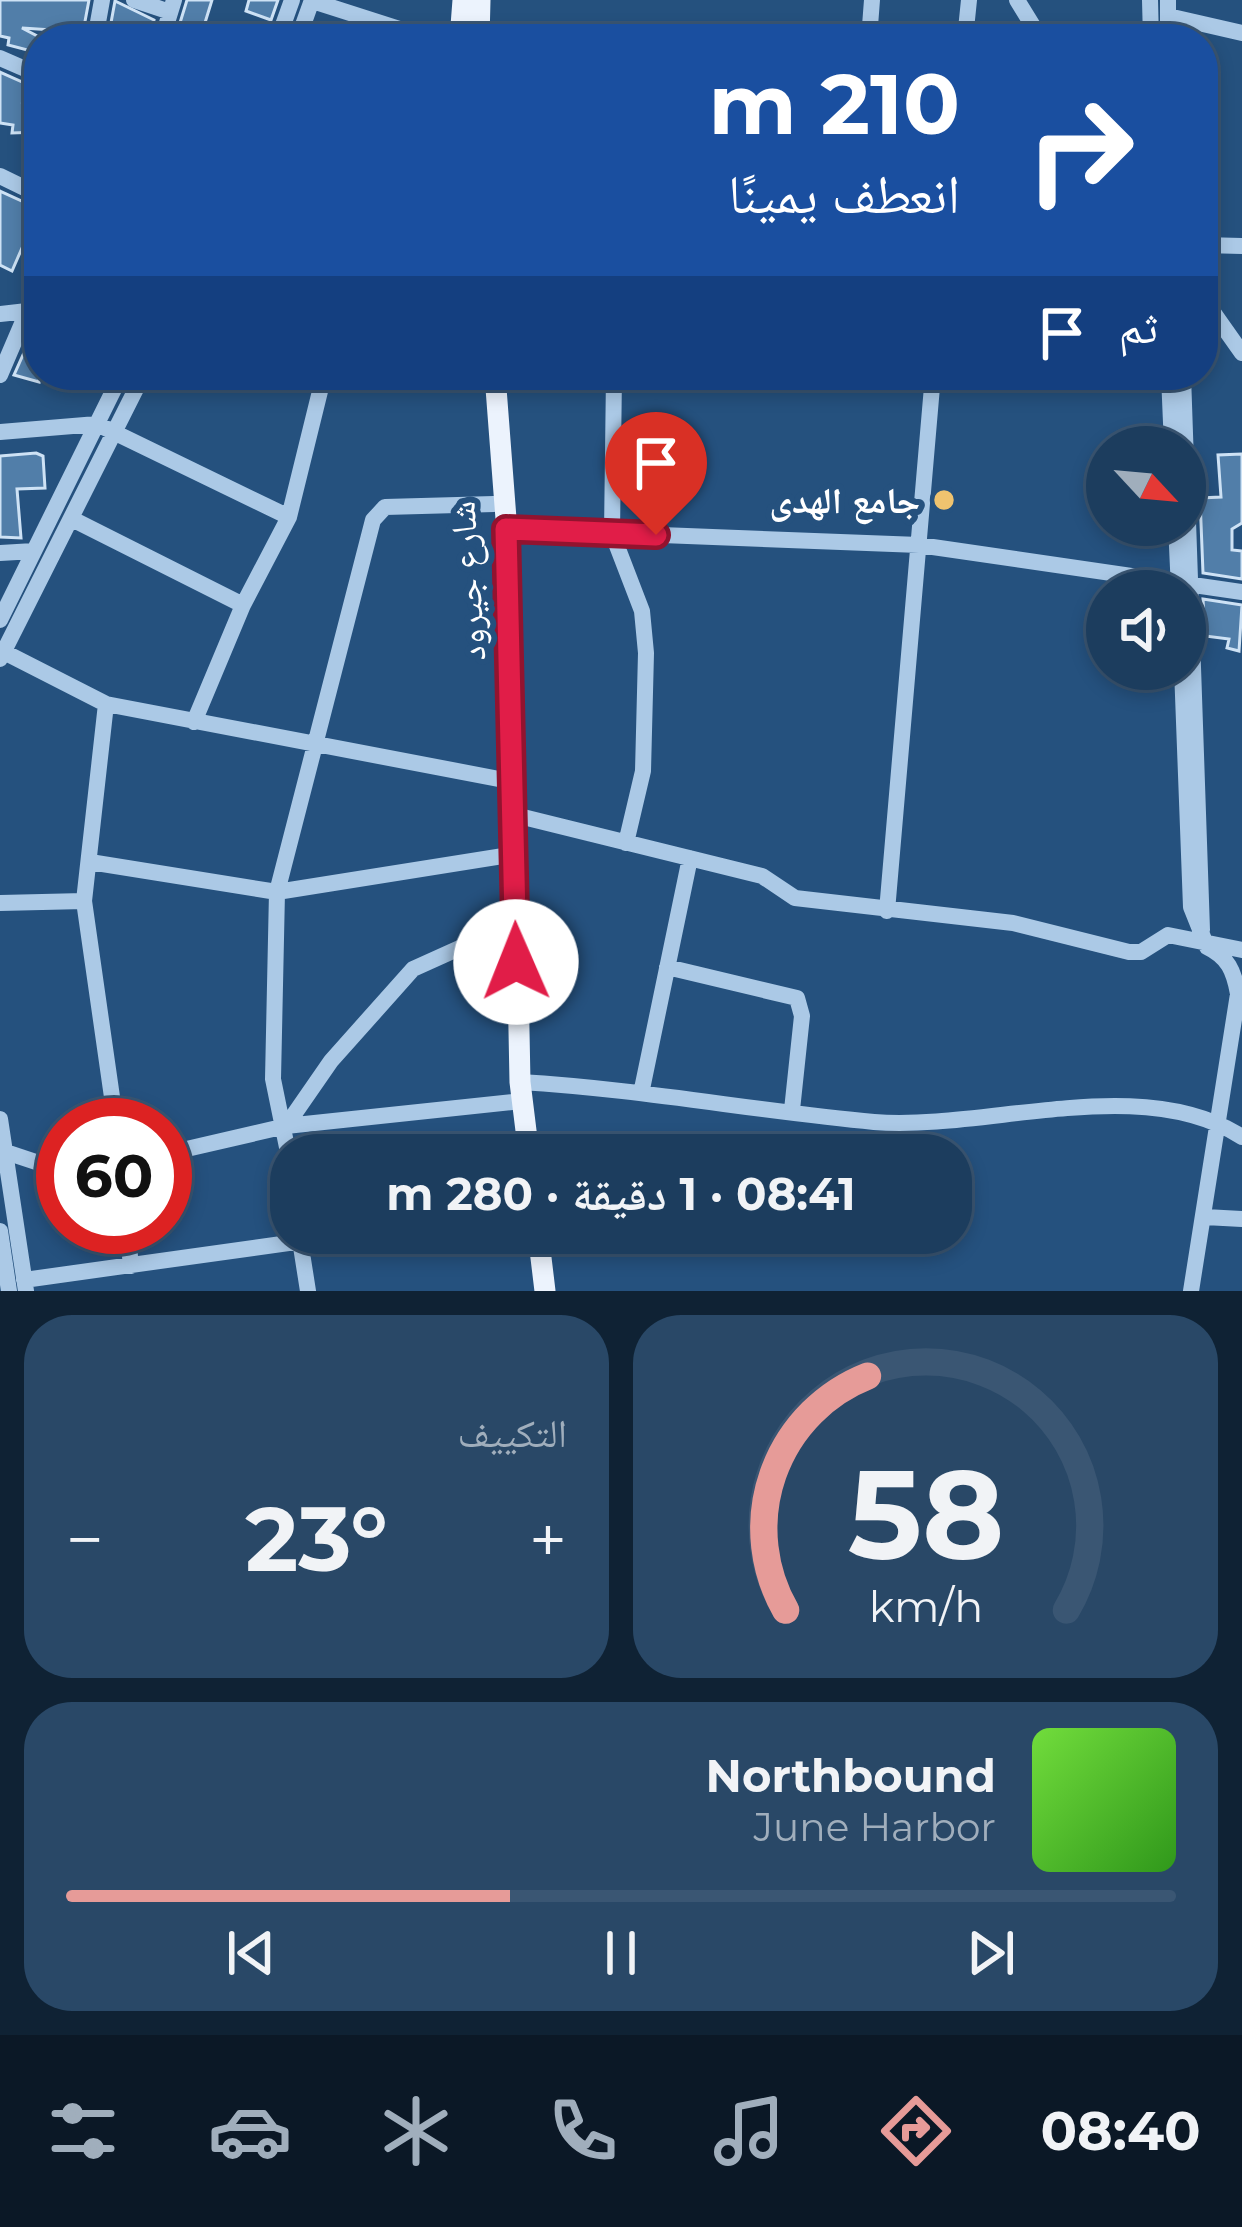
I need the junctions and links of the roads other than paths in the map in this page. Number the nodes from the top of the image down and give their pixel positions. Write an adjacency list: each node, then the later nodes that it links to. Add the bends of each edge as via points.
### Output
1 (134, 0): 3 (street)
2 (312, 0): 5 (street)
3 (172, 6)
4 (1168, 8): 6 (street)
5 (372, 24)
6 (1215, 24)
7 (24, 317): 10 (street)
8 (1218, 319): 9 (street)
9 (1242, 353)
10 (0, 375)
11 (114, 390): 20 (street)
12 (135, 390): 22 (street)
13 (321, 390): 25 (street)
14 (485, 390): 24 (main road, شارع جيرود)
15 (496, 390): 27 (main road, شارع جيرود)
16 (614, 390): 28 (street)
17 (932, 390): 29 (street)
18 (1169, 390): 21 (street)
19 (1183, 390): 33 (street)
20 (97, 424): 22 (street); 23 (street); 30 (street)
21 (1171, 426)
22 (116, 429): 25 (street); 26 (street)
23 (0, 432)
24 (494, 504): 43 (street, via 378,511); 44 (main road, شارع جيرود)
25 (289, 517): 36 (street)
26 (72, 518): 36 (street); 38 (street)
27 (506, 529): 28 (street); 44 (main road, شارع جيرود)
28 (611, 533): 29 (street); 46 (street, via 642,611 646,653 643,771)
29 (919, 545): 32 (street); 53 (street)
30 (34, 550): 31 (street); 37 (street)
31 (0, 553)
32 (1088, 570)
33 (1183, 570)
34 (1206, 587): 35 (street)
35 (1242, 592)
36 (243, 605): 42 (street)
37 (0, 620)
38 (2, 654): 41 (street)
39 (1183, 690): 55 (street, via 1191,907)
40 (1190, 690): 55 (street)
41 (106, 704): 42 (street); 49 (street)
42 (194, 722): 43 (street)
43 (314, 744): 44 (street); 50 (street)
44 (515, 782): 45 (main road, شارع جيرود)
45 (515, 815): 46 (street); 47 (main road, شارع جيرود)
46 (626, 842): 48 (street)
47 (515, 854): 50 (street); 54 (main road, شارع جيرود)
48 (690, 858): 53 (street, via 762,875 795,898); 57 (street)
49 (90, 862): 50 (street); 51 (street)
50 (277, 892): 64 (street, via 273,1079)
51 (84, 902): 52 (street); 60 (street)
52 (0, 903)
53 (887, 911): 55 (street, via 1013,923 1129,952 1168,935)
54 (515, 922): 59 (main road, شارع جيرود); 64 (street, via 412,969)
55 (1205, 938): 56 (street); 63 (street, via 1223,954 1238,994)
56 (1242, 950)
57 (667, 967): 58 (street); 61 (street, via 797,998)
58 (642, 1089): 59 (street); 61 (street)
59 (521, 1092): 64 (street); 66 (main road, شارع جيرود)
60 (112, 1098)
61 (792, 1110): 63 (street, via 939,1123 1030,1109 1162,1110)
62 (0, 1119): 69 (street)
63 (1222, 1124): 67 (street); 71 (street)
64 (286, 1126): 65 (street); 68 (street)
65 (287, 1134)
66 (526, 1134)
67 (1242, 1137)
68 (192, 1148)
69 (2, 1151): 70 (street); 79 (street)
70 (36, 1162)
71 (1204, 1217): 72 (street); 82 (street)
72 (1242, 1219)
73 (0, 1231): 79 (street)
74 (270, 1243): 78 (street)
75 (130, 1254): 78 (street)
76 (302, 1254): 80 (street)
77 (541, 1254): 81 (main road)
78 (131, 1266): 79 (street)
79 (20, 1287)
80 (308, 1291)
81 (545, 1291)
82 (1191, 1291)

